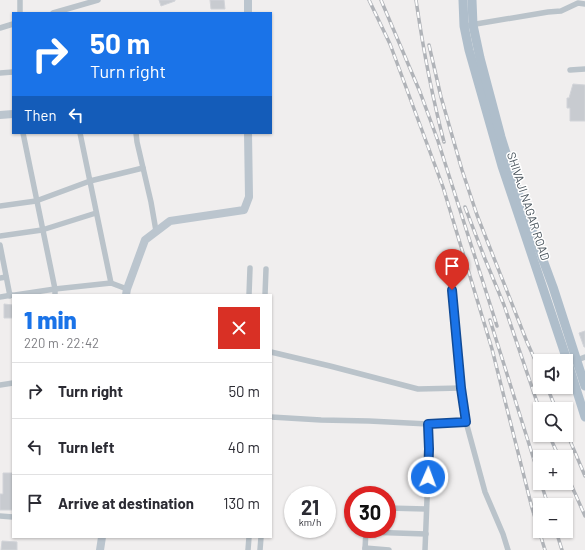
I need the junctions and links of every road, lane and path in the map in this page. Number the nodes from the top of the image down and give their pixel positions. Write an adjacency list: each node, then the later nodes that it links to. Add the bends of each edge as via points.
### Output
1 (20, 0): 8 (street)
2 (98, 0): 9 (street)
3 (248, 0): 10 (main road)
4 (463, 0): 13 (main road, SHIVAJI NAGAR ROAD)
5 (472, 0): 12 (main road, SHIVAJI NAGAR ROAD)
6 (578, 1): 7 (street); 12 (street, via 561,11)
7 (585, 4)
8 (20, 12)
9 (56, 12)
10 (248, 12)
11 (12, 24): 14 (street)
12 (474, 25): 13 (street); 48 (main road, SHIVAJI NAGAR ROAD, via 480,58 519,195)
13 (464, 26): 48 (main road, SHIVAJI NAGAR ROAD, via 502,166)
14 (0, 28)
15 (585, 69): 16 (street)
16 (570, 70)
17 (12, 72): 18 (street)
18 (0, 73)
19 (12, 114): 20 (main road)
20 (0, 115)
21 (23, 134): 27 (street)
22 (80, 134): 26 (street)
23 (136, 134): 25 (street)
24 (248, 134): 31 (main road, via 249,197 244,210 170,221)
25 (143, 168): 26 (street); 31 (street)
26 (90, 181): 27 (street); 29 (street)
27 (36, 201): 28 (street); 30 (street)
28 (0, 206)
29 (96, 213): 30 (street); 38 (street)
30 (42, 230): 32 (street); 40 (street)
31 (156, 231): 41 (main road, via 144,240)
32 (0, 236)
33 (0, 245): 34 (street)
34 (2, 264): 37 (street)
35 (250, 268): 43 (street)
36 (266, 270): 44 (street)
37 (3, 277): 45 (street)
38 (111, 283): 40 (street); 41 (street)
39 (452, 290): 52 (street)
40 (55, 292): 42 (street)
41 (127, 292)
42 (26, 294)
43 (249, 294)
44 (265, 294)
45 (12, 295): 46 (street)
46 (0, 297)
47 (272, 352): 52 (street, via 418,389)
48 (577, 360): 51 (main road, SHIVAJI NAGAR ROAD); 54 (main road, SHIVAJI NAGAR ROAD)
49 (12, 383): 50 (street)
50 (0, 385)
51 (585, 386)
52 (461, 388): 55 (street)
53 (272, 417): 56 (street)
54 (585, 417)
55 (466, 422): 56 (street); 73 (street, via 485,492)
56 (428, 424): 58 (street)
57 (396, 508): 58 (street)
58 (426, 509): 62 (street)
59 (0, 516): 60 (street)
60 (12, 517)
61 (396, 532): 62 (street)
62 (426, 534): 72 (street)
63 (102, 538): 68 (main road)
64 (249, 538): 69 (street)
65 (261, 538): 70 (street)
66 (366, 538): 67 (street)
67 (365, 549): 71 (street)
68 (100, 550)
69 (248, 550)
70 (260, 550)
71 (389, 550)
72 (425, 550)
73 (508, 550)

